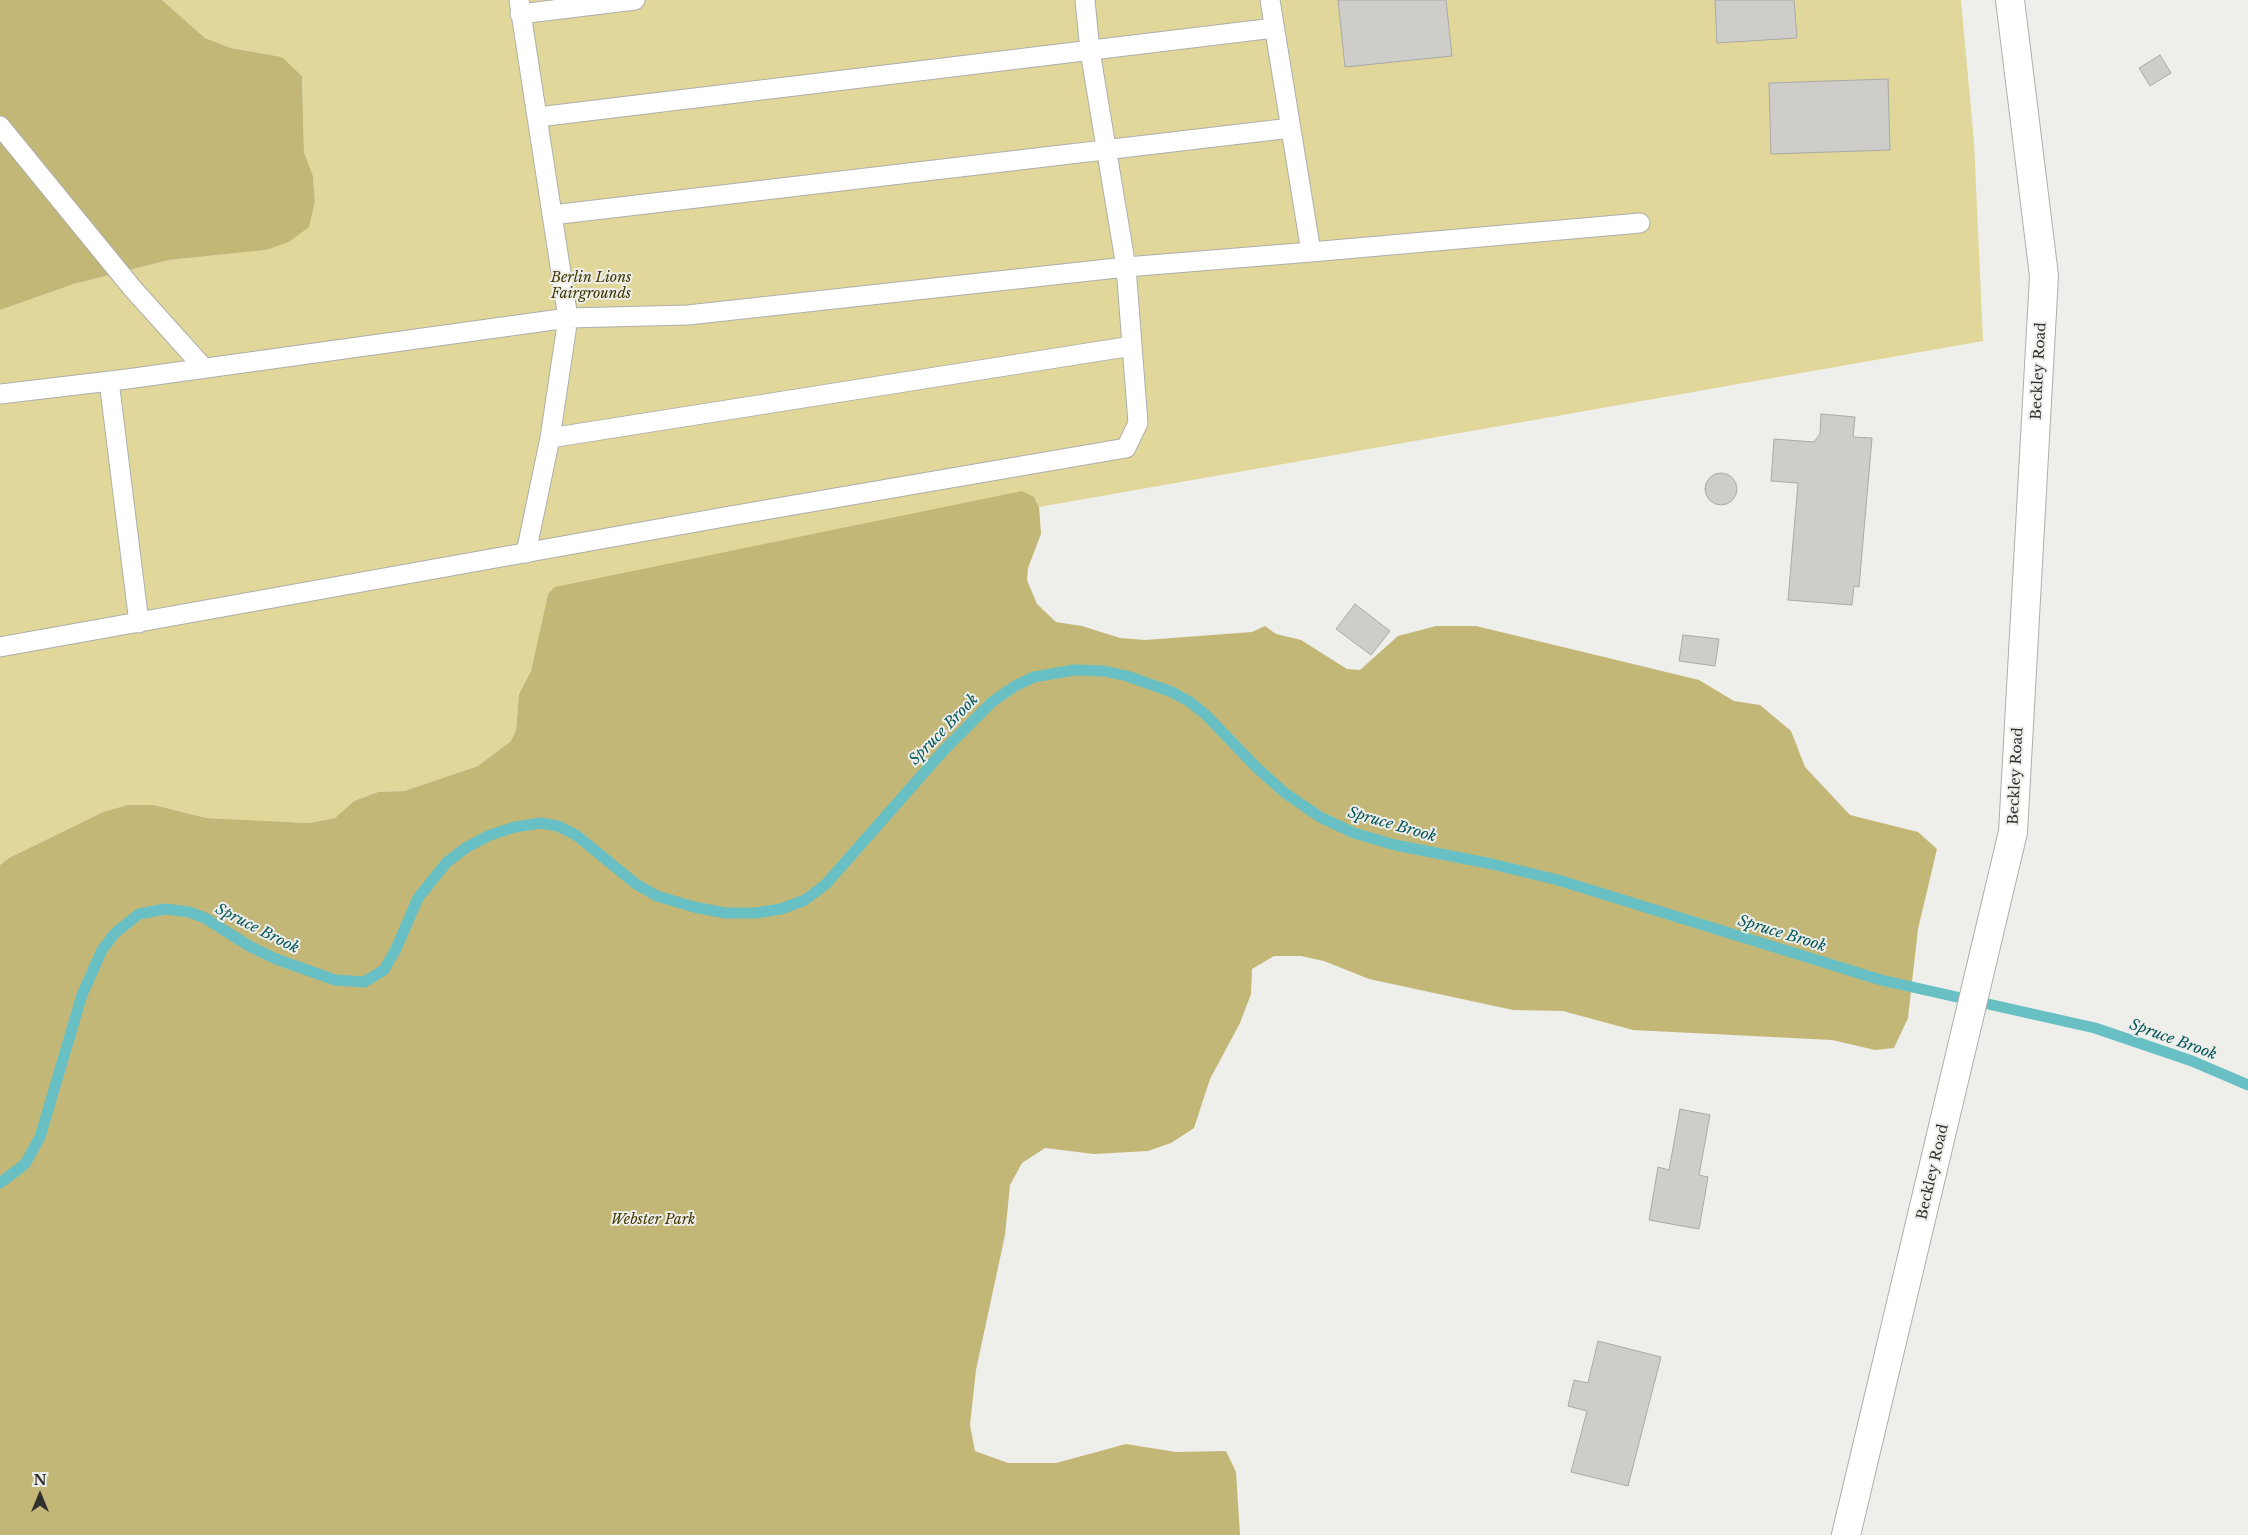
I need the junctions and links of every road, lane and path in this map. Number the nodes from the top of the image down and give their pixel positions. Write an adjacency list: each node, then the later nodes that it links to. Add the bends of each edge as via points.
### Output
1 (635, 0): 5 (lane)
2 (1085, 0): 7 (lane)
3 (1270, 0): 6 (lane)
4 (2010, 0): 25 (street, Beckley Road, via 2044,276 2012,832)
5 (520, 7): 8 (lane)
6 (1274, 28): 7 (lane); 10 (lane)
7 (1090, 51): 8 (lane); 11 (lane)
8 (538, 117): 12 (lane)
9 (0, 126): 18 (lane, via 132,289)
10 (1291, 128): 11 (lane); 14 (lane)
11 (1107, 150): 12 (lane); 15 (lane)
12 (552, 215): 16 (lane)
13 (1640, 223): 14 (lane)
14 (1311, 252): 15 (lane)
15 (1126, 266): 16 (lane, via 688,315); 17 (lane)
16 (568, 318): 18 (lane); 21 (lane)
17 (1132, 346): 21 (lane); 22 (lane, via 1138,423 1126,448)
18 (204, 368): 19 (lane)
19 (109, 381): 20 (lane); 23 (lane)
20 (0, 394)
21 (550, 438): 22 (lane)
22 (526, 553): 23 (lane)
23 (139, 623): 24 (lane)
24 (0, 647)
25 (1846, 1535)

